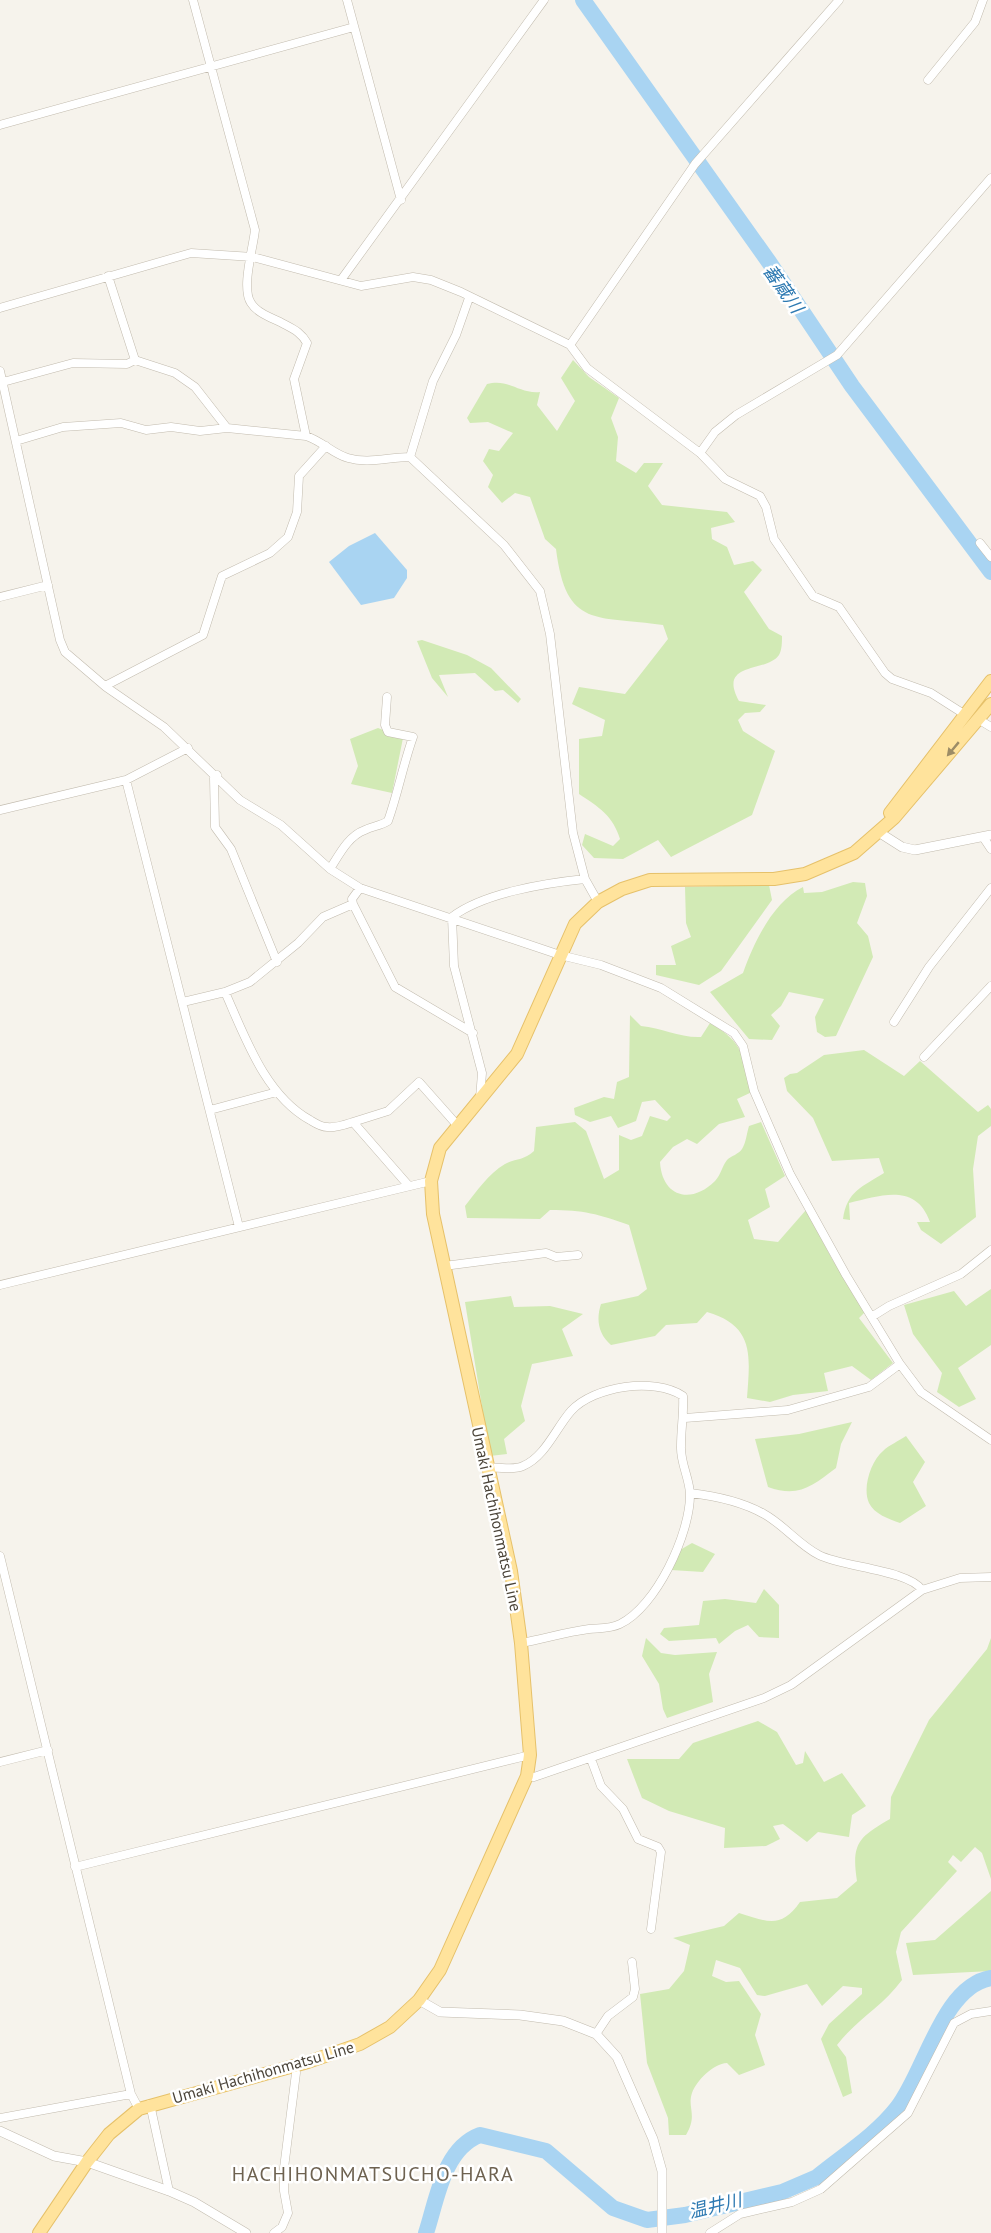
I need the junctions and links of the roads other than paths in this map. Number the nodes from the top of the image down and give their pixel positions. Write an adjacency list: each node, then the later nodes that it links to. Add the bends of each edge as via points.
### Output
1 (193, 0): 7 (street)
2 (347, 0): 6 (street)
3 (544, 0): 11 (street)
4 (839, 0): 17 (street, via 697,161)
5 (983, 0): 8 (street, via 975,22)
6 (354, 27): 7 (street); 11 (street)
7 (212, 68): 9 (street); 12 (street, via 255,230)
8 (928, 80)
9 (0, 125)
10 (991, 178): 25 (street, via 837,355 736,416 715,432)
11 (401, 200): 14 (street)
12 (253, 257): 13 (street, via 191,253); 14 (street); 22 (street, via 247,270 251,305 303,334 307,343 294,379)
13 (108, 276): 16 (street); 18 (street)
14 (341, 280): 15 (street, via 361,286 413,277 431,280)
15 (469, 298): 17 (street); 26 (street, via 433,381)
16 (0, 308)
17 (570, 345): 25 (street, via 587,368)
18 (135, 360): 20 (street, via 127,364 73,363); 21 (street, via 175,373 195,387)
19 (0, 371): 20 (street)
20 (3, 382): 23 (street)
21 (227, 428): 22 (street); 23 (street, via 146,430 121,423 63,428)
22 (306, 436): 24 (street)
23 (16, 441): 29 (street)
24 (326, 446): 26 (street, via 346,458 366,461); 32 (street, via 299,476 297,512 288,537 270,553 222,576 202,634)
25 (700, 453): 35 (street, via 725,479 760,496 774,539 813,596 839,607 885,673 931,693)
26 (410, 457): 46 (street, via 504,545 540,591 550,634 573,833)
27 (980, 543): 28 (street)
28 (991, 557)
29 (48, 585): 30 (street); 32 (street, via 66,652)
30 (0, 597)
31 (991, 681): 35 (main road, Umaki Hachihonmatsu Line)
32 (105, 686): 38 (street)
33 (387, 697): 45 (street, via 388,732 413,737 395,803 388,821 353,837)
34 (991, 704): 36 (main road, Umaki Hachihonmatsu Line)
35 (964, 714): 42 (main road, Umaki Hachihonmatsu Line, via 891,809)
36 (978, 719): 37 (street); 42 (main road, Umaki Hachihonmatsu Line, one-way to 42)
37 (991, 727)
38 (188, 748): 39 (street); 40 (street)
39 (217, 775): 45 (street, via 240,800 281,825); 53 (street, via 215,827 231,849)
40 (126, 780): 41 (street); 56 (street)
41 (0, 810)
42 (880, 833): 43 (street, via 915,850); 49 (main road, Umaki Hachihonmatsu Line, via 854,853 805,874 774,879 650,880)
43 (987, 836): 44 (street)
44 (991, 849)
45 (330, 869): 47 (street)
46 (585, 879): 49 (street); 51 (street, via 541,884 464,908)
47 (360, 888): 50 (street); 51 (street)
48 (991, 888): 57 (street, via 929,967)
49 (598, 902): 52 (main road, Umaki Hachihonmatsu Line, via 575,924)
50 (353, 904): 53 (street, via 323,917); 58 (street, via 395,987)
51 (452, 917): 52 (street); 58 (street, via 454,966)
52 (560, 955): 61 (main road, Umaki Hachihonmatsu Line, via 517,1054); 72 (street, via 601,965 661,988 734,1033 743,1047 753,1091 790,1174)
53 (277, 962): 55 (street, via 250,982)
54 (991, 986): 59 (street)
55 (225, 992): 56 (street); 60 (street, via 251,1050)
56 (183, 1002): 62 (street)
57 (894, 1022)
58 (473, 1033): 61 (street, via 482,1073)
59 (924, 1057)
60 (277, 1092): 62 (street); 63 (street, via 295,1112 324,1127)
61 (480, 1099): 64 (main road, Umaki Hachihonmatsu Line)
62 (210, 1110): 67 (street)
63 (353, 1122): 64 (street, via 388,1111 419,1082); 66 (street)
64 (458, 1126): 65 (main road, Umaki Hachihonmatsu Line, via 440,1148)
65 (431, 1181): 66 (street); 70 (main road, Umaki Hachihonmatsu Line, via 433,1214)
66 (408, 1185): 67 (street)
67 (239, 1227): 71 (street)
68 (991, 1250): 72 (street, via 962,1274)
69 (578, 1255): 70 (street, via 556,1257 546,1252)
70 (444, 1266): 76 (main road, Umaki Hachihonmatsu Line)
71 (0, 1285)
72 (873, 1316): 73 (street)
73 (900, 1364): 74 (street, via 869,1387 788,1410); 75 (street, via 921,1392)
74 (685, 1418): 76 (street, via 683,1396 677,1392 651,1384 630,1385 573,1409 543,1450 523,1466); 77 (street, via 681,1446)
75 (991, 1440)
76 (487, 1468): 81 (main road, Umaki Hachihonmatsu Line, via 511,1571)
77 (690, 1492): 80 (street, via 737,1502 764,1514 819,1556 897,1576); 81 (street, via 684,1529 666,1572 631,1618 610,1628)
78 (0, 1556): 82 (street)
79 (991, 1577): 80 (street, via 960,1578)
80 (922, 1590): 84 (street, via 791,1685)
81 (521, 1643): 83 (main road, Umaki Hachihonmatsu Line)
82 (48, 1750): 85 (street); 87 (street)
83 (530, 1755): 86 (main road, Umaki Hachihonmatsu Line); 87 (street)
84 (591, 1759): 86 (street); 88 (street, via 601,1786 623,1809 638,1839 661,1852)
85 (0, 1762)
86 (527, 1776): 90 (main road, Umaki Hachihonmatsu Line, via 440,1970)
87 (75, 1867): 94 (street)
88 (651, 1929)
89 (632, 1962): 92 (street, via 633,1997 608,2016)
90 (419, 2000): 92 (street, via 440,2012 563,2021); 93 (main road, Umaki Hachihonmatsu Line, via 390,2026 360,2044)
91 (991, 2011): 104 (street, via 971,2014 954,2023 908,2113 821,2189 792,2202 740,2214)
92 (596, 2034): 100 (street, via 617,2057 653,2139 662,2171)
93 (294, 2065): 95 (main road, Umaki Hachihonmatsu Line); 103 (street, via 284,2168 288,2213 282,2227)
94 (131, 2094): 95 (street); 96 (street)
95 (145, 2106): 98 (main road, Umaki Hachihonmatsu Line, via 109,2134); 99 (street)
96 (0, 2118)
97 (0, 2131): 98 (street, via 54,2156)
98 (87, 2162): 99 (street); 101 (main road, Umaki Hachihonmatsu Line)
99 (169, 2190): 102 (street)
100 (662, 2231)
101 (39, 2233)
102 (246, 2233)
103 (274, 2233)
104 (710, 2233)

